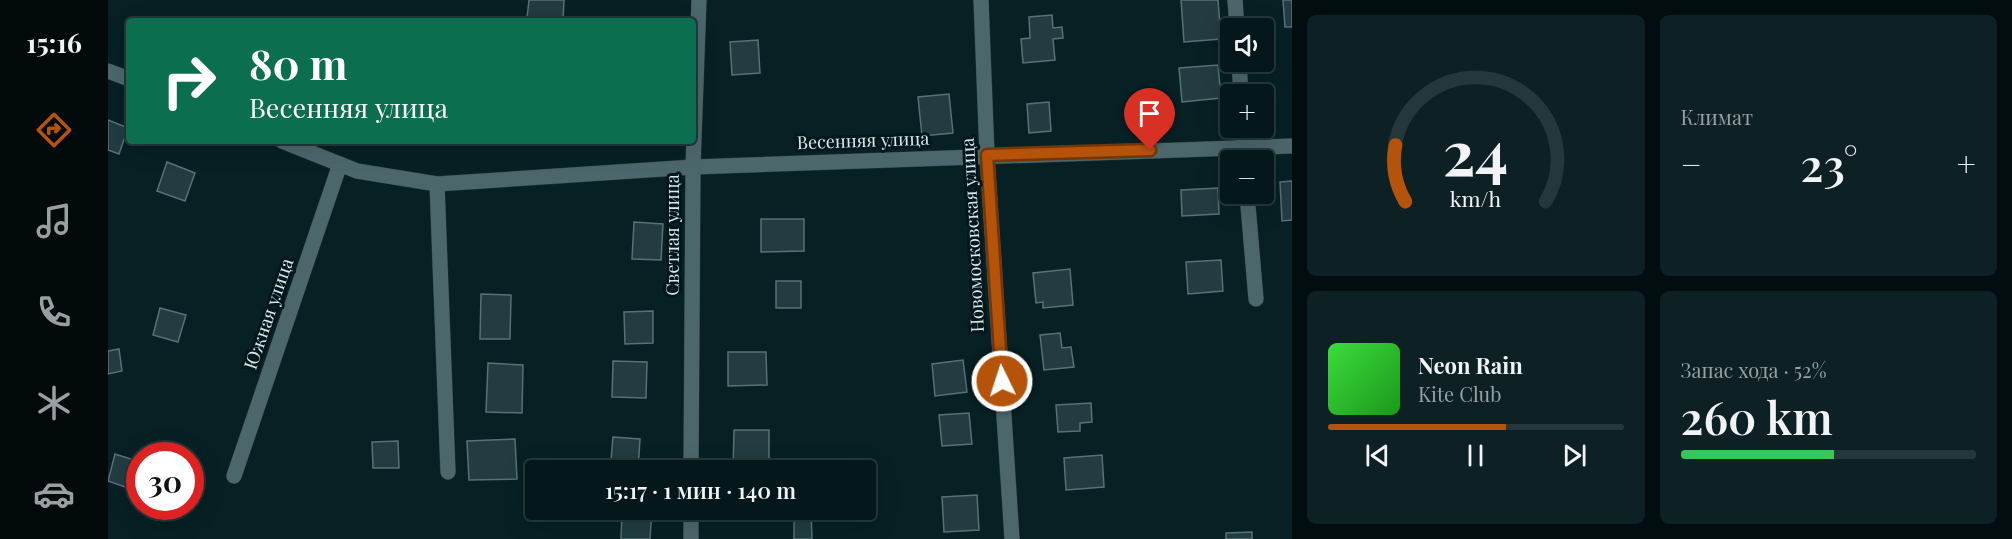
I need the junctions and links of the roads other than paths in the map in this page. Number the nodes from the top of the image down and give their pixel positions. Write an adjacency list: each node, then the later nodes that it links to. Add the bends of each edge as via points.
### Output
1 (699, 0): 7 (street, Светлая улица)
2 (981, 0): 13 (street, Новомосковская улица)
3 (1235, 0): 4 (street)
4 (1236, 18)
5 (108, 71): 6 (street)
6 (126, 78)
7 (696, 84)
8 (290, 144): 14 (street, Весенняя улица)
9 (694, 144): 15 (street, Светлая улица)
10 (1292, 146): 11 (street, Весенняя улица)
11 (1268, 150)
12 (1220, 154): 13 (street, Весенняя улица)
13 (987, 155): 15 (street, Весенняя улица); 24 (street, Новомосковская улица)
14 (340, 164): 16 (street, Весенняя улица, via 357,171); 21 (street, Южная улица)
15 (693, 167): 16 (street, Весенняя улица); 19 (street, Светлая улица)
16 (437, 184): 20 (street)
17 (1248, 204): 18 (street)
18 (1256, 299)
19 (691, 460)
20 (448, 472)
21 (234, 476)
22 (691, 520): 23 (street)
23 (691, 539)
24 (1012, 539)

